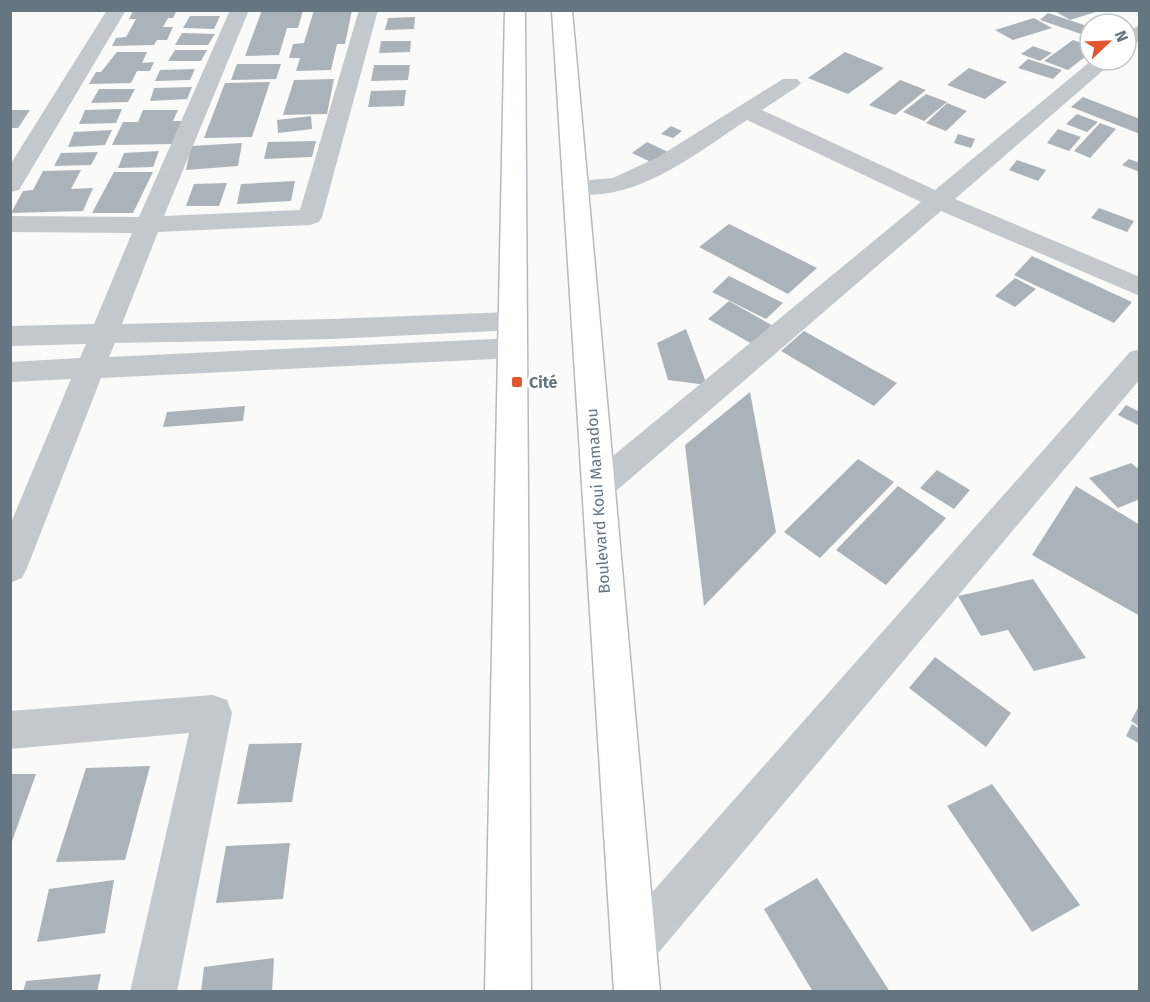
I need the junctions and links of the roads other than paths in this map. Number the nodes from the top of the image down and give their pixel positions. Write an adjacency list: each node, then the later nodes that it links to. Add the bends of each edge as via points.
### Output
1 (117, 10): 10 (street)
2 (240, 10): 15 (street)
3 (369, 10): 15 (street, via 310,217)
4 (515, 10): 18 (main road)
5 (562, 10): 12 (main road, Boulevard Koui Mamadou)
6 (1091, 72): 13 (street)
7 (790, 83): 8 (street)
8 (746, 111): 12 (street, via 666,162 617,185); 13 (street)
9 (10, 138): 10 (street)
10 (40, 138): 11 (street)
11 (10, 185)
12 (574, 187): 23 (main road, Boulevard Koui Mamadou)
13 (938, 201): 16 (street); 23 (street)
14 (10, 224): 15 (street)
15 (147, 225): 17 (street)
16 (1140, 287)
17 (103, 333): 18 (street, via 332,329); 19 (street); 21 (street)
18 (514, 335): 21 (street); 29 (main road)
19 (10, 336)
20 (1140, 359): 27 (street)
21 (88, 369): 22 (street); 24 (street)
22 (10, 372)
23 (597, 488): 27 (main road, Boulevard Koui Mamadou)
24 (21, 515): 25 (street)
25 (10, 568)
26 (10, 730): 28 (street, via 213,713)
27 (633, 948): 30 (main road, Boulevard Koui Mamadou)
28 (153, 992)
29 (508, 992)
30 (637, 992)

